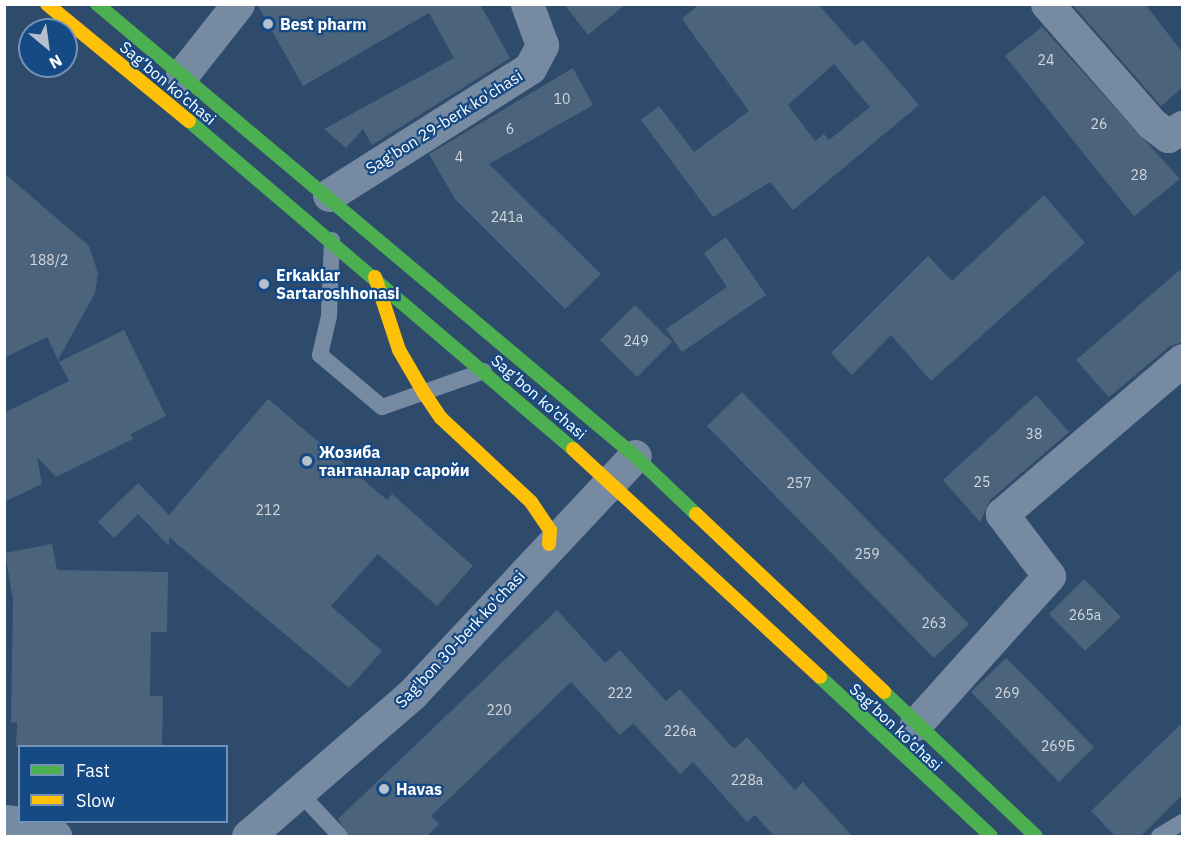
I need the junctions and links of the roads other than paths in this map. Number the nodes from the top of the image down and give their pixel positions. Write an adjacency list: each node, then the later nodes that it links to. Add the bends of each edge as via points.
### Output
1 (47, 4): 9 (main road, Sag’bon ko’chasi)
2 (97, 4): 6 (main road, Sag’bon ko’chasi)
3 (238, 4): 6 (street)
4 (527, 4): 8 (street, Sag'bon 29-berk ko'chasi, via 542,45 530,68)
5 (1047, 4): 7 (street, via 1152,124 1168,136)
6 (182, 75): 8 (main road, Sag’bon ko’chasi)
7 (1182, 127)
8 (329, 195): 14 (main road, Sag’bon ko’chasi)
9 (332, 240): 10 (main road, Sag’bon ko’chasi); 13 (lane, via 329,316 320,355 382,407)
10 (375, 277): 12 (main road, Sag’bon ko’chasi); 13 (main road, via 399,350)
11 (1182, 360): 17 (street, via 1002,514 1049,576)
12 (484, 371): 13 (lane); 15 (main road, Sag’bon ko’chasi)
13 (424, 393): 16 (main road, via 441,418 531,502 550,530)
14 (635, 456): 15 (street, Sag'bon 30-berk ko'chasi); 17 (main road, Sag’bon ko’chasi)
15 (610, 481): 16 (street, Sag'bon 30-berk ko'chasi); 24 (main road, Sag’bon ko’chasi)
16 (549, 544): 18 (street, Sag'bon 30-berk ko'chasi, via 412,694)
17 (916, 724): 25 (main road, Sag’bon ko’chasi)
18 (299, 792): 22 (street, Sag'bon 30-berk ko'chasi); 23 (lane)
19 (1182, 822): 26 (lane)
20 (22, 823): 21 (street, via 40,825)
21 (55, 837)
22 (248, 837)
23 (340, 837)
24 (991, 837)
25 (1036, 837)
26 (1159, 837)

